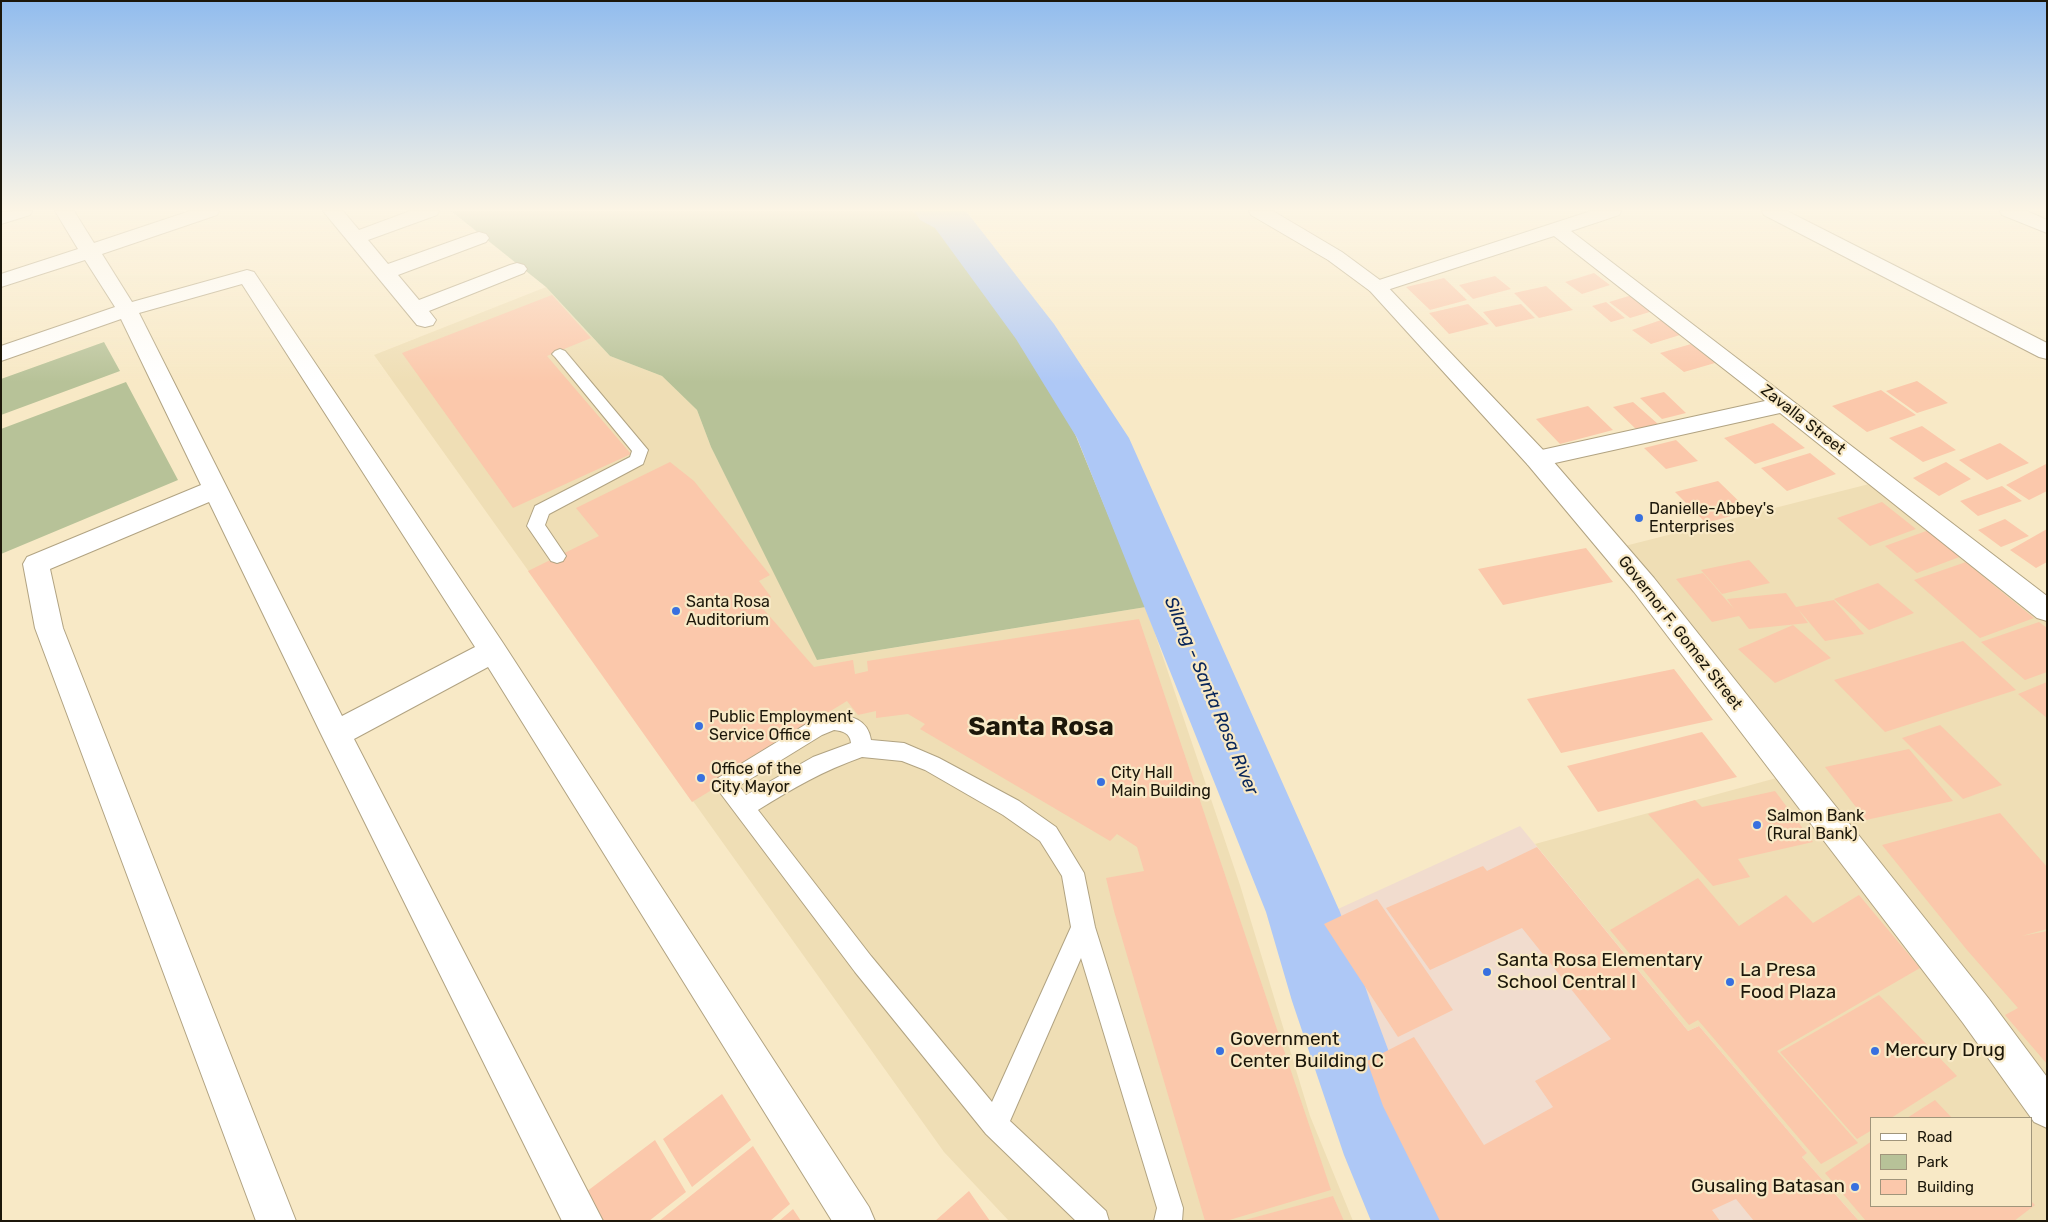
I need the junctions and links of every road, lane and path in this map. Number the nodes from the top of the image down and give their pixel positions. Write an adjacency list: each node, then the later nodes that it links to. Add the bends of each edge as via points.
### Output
1 (41, 268): 11 (street)
2 (100, 268): 13 (street)
3 (380, 268): 10 (street)
4 (397, 268): 10 (street)
5 (1351, 268): 12 (street, Governor F. Gomez Street)
6 (1437, 268): 12 (street)
7 (1607, 268): 17 (street, Zavalla Street)
8 (1883, 268): 14 (street)
9 (517, 270): 10 (street, via 420,314)
10 (384, 273)
11 (1, 281)
12 (1377, 287): 18 (street, Governor F. Gomez Street)
13 (127, 310): 15 (street); 19 (street); 22 (street, via 247,276)
14 (2047, 352)
15 (1, 354)
16 (560, 354): 20 (lane, via 640,450 637,460 541,510 536,526)
17 (1784, 404): 18 (street); 21 (street, Zavalla Street)
18 (1537, 459): 27 (street, Governor F. Gomez Street, via 1644,585 1976,1010)
19 (215, 489): 23 (street); 29 (street, via 36,564 49,628)
20 (557, 556)
21 (2047, 611)
22 (493, 651): 23 (street); 31 (street)
23 (336, 734): 30 (street)
24 (862, 748): 25 (lane, via 820,763); 25 (lane, via 860,734 850,724 833,721 815,729 726,784); 26 (lane, via 904,752 932,764 1011,808 1048,834 1073,873)
25 (744, 808): 28 (lane, via 863,964)
26 (1083, 927): 28 (lane); 33 (lane, via 1170,1208)
27 (2047, 1109)
28 (995, 1125): 32 (lane)
29 (276, 1221)
30 (582, 1221)
31 (855, 1221)
32 (1096, 1221)
33 (1168, 1221)

